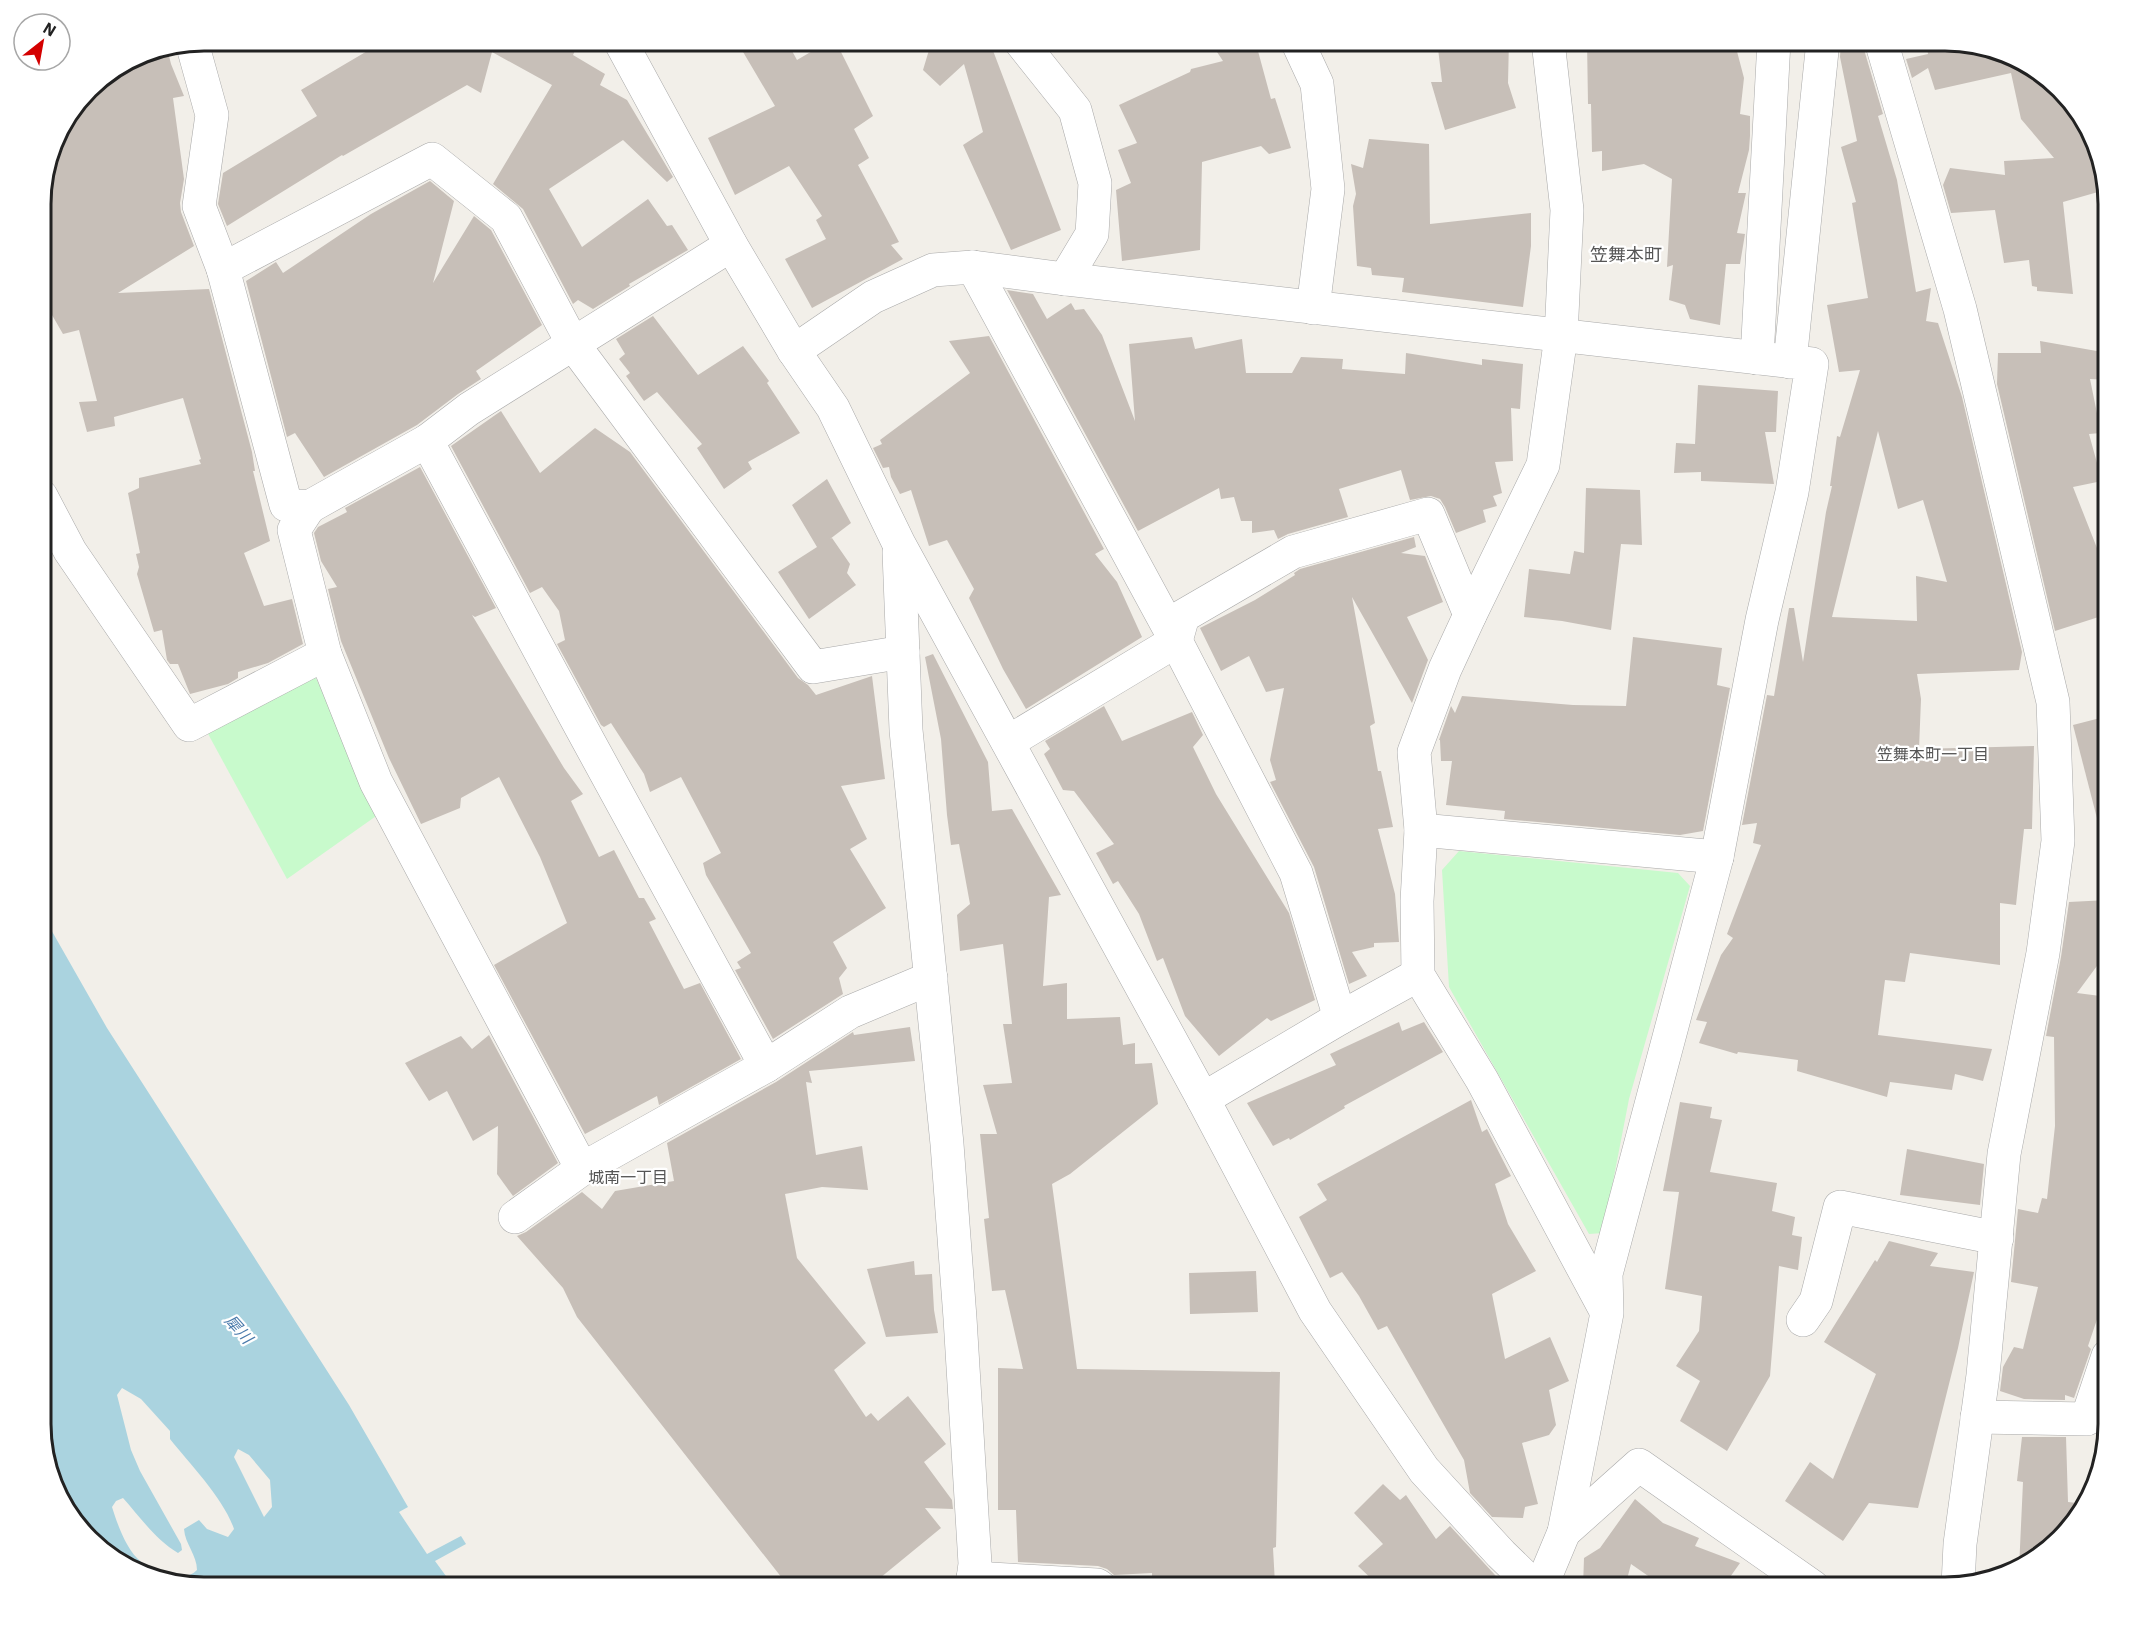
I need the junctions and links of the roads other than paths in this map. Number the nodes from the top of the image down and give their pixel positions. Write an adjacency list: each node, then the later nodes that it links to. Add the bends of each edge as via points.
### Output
1 (194, 51): 11 (street, via 212,115 199,206)
2 (626, 51): 9 (street)
3 (1029, 51): 12 (street, via 1075,110 1095,183 1092,234)
4 (1303, 51): 13 (street, via 1317,84 1328,189)
5 (1549, 51): 14 (street, via 1567,210)
6 (1773, 51): 17 (street)
7 (1822, 51): 18 (street)
8 (1884, 51): 37 (street, via 1960,309 2053,702 2058,841 2043,953 2004,1154)
9 (731, 245): 15 (street); 16 (street)
10 (973, 267): 12 (street); 16 (street, via 933,270 873,297); 24 (street)
11 (223, 269): 15 (street, via 432,159 506,218); 20 (street, via 286,505)
12 (1065, 279): 13 (street)
13 (1313, 308): 14 (street)
14 (1561, 336): 17 (street); 23 (street, via 1544,465)
15 (573, 344): 19 (street, via 469,409); 25 (street, via 813,667)
16 (794, 351): 22 (street, via 833,408)
17 (1757, 358): 18 (street)
18 (1790, 362): 29 (street, via 1812,364 1792,492 1762,620)
19 (427, 441): 20 (street); 33 (street)
20 (309, 507): 26 (street, via 294,530)
21 (51, 515): 26 (street, via 70,551 189,725)
22 (899, 544): 25 (street); 27 (street)
23 (1470, 615): 24 (street, via 1428,514 1293,552 1183,616); 28 (street, via 1414,752)
24 (1176, 641): 27 (street); 32 (street, via 1296,873)
25 (903, 652): 31 (street, via 906,730)
26 (325, 654): 35 (street, via 376,782)
27 (1008, 742): 34 (street)
28 (1421, 830): 29 (street); 30 (street)
29 (1717, 857): 38 (street, via 1606,1274)
30 (1418, 975): 32 (street); 38 (street, via 1482,1080)
31 (931, 978): 33 (street, via 850,1012); 44 (street, via 960,1318)
32 (1340, 1018): 34 (street)
33 (766, 1066): 35 (street)
34 (1203, 1099): 45 (street, via 1315,1311 1424,1470)
35 (582, 1169): 36 (street)
36 (515, 1217)
37 (1997, 1238): 39 (street, via 1840,1207 1816,1301); 41 (street)
38 (1607, 1313): 42 (street)
39 (1803, 1320)
40 (2098, 1388): 41 (street, via 2087,1419)
41 (1977, 1417): 43 (street)
42 (1564, 1532): 46 (street); 47 (street, via 1639,1465)
43 (1958, 1576)
44 (974, 1577)
45 (1525, 1577)
46 (1544, 1577)
47 (1800, 1577)

